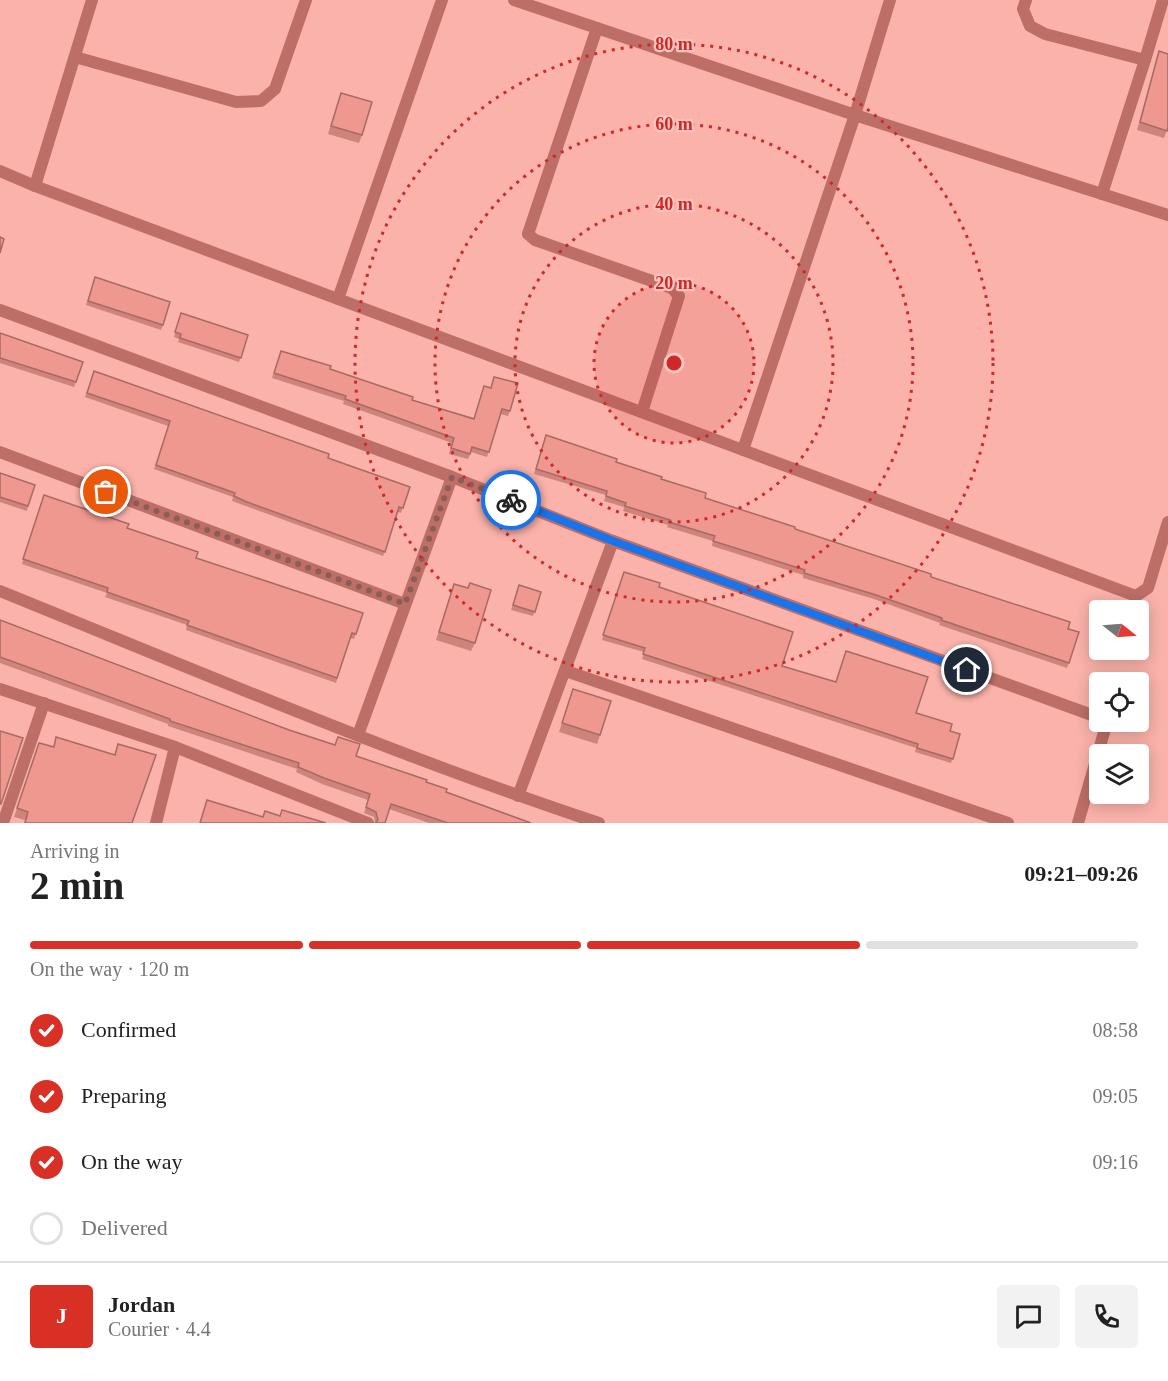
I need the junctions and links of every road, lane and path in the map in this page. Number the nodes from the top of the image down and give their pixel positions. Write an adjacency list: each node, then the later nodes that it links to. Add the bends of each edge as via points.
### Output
1 (92, 0): 9 (street)
2 (306, 0): 9 (street, via 275,89 261,101 236,102)
3 (442, 0): 16 (street)
4 (514, 0): 8 (street)
5 (890, 0): 11 (street)
6 (1026, 0): 10 (street, via 1023,9 1030,26 1045,34)
7 (1163, 0): 10 (street)
8 (597, 28): 11 (street); 18 (street, via 528,234 535,240 672,288 679,296)
9 (75, 57): 13 (street)
10 (1145, 60): 14 (street)
11 (855, 115): 14 (street); 19 (street)
12 (0, 171): 13 (street)
13 (35, 186): 16 (street)
14 (1102, 194): 15 (street)
15 (1168, 215)
16 (338, 299): 18 (street)
17 (0, 310): 21 (street)
18 (642, 412): 19 (street)
19 (743, 450): 22 (street, via 1136,596 1148,588)
20 (0, 452): 25 (street)
21 (452, 477): 23 (street); 25 (street)
22 (1168, 522)
23 (613, 541): 26 (street); 29 (street)
24 (0, 591): 31 (street)
25 (405, 604): 31 (street)
26 (566, 671): 33 (street); 38 (street)
27 (0, 689): 28 (street)
28 (44, 703): 32 (street); 34 (street)
29 (1089, 714)
30 (1104, 732): 39 (street)
31 (358, 735): 33 (street)
32 (176, 747): 35 (street); 36 (street)
33 (518, 796): 37 (street)
34 (3, 823)
35 (156, 823)
36 (368, 823)
37 (599, 823)
38 (1008, 823)
39 (1078, 823)

